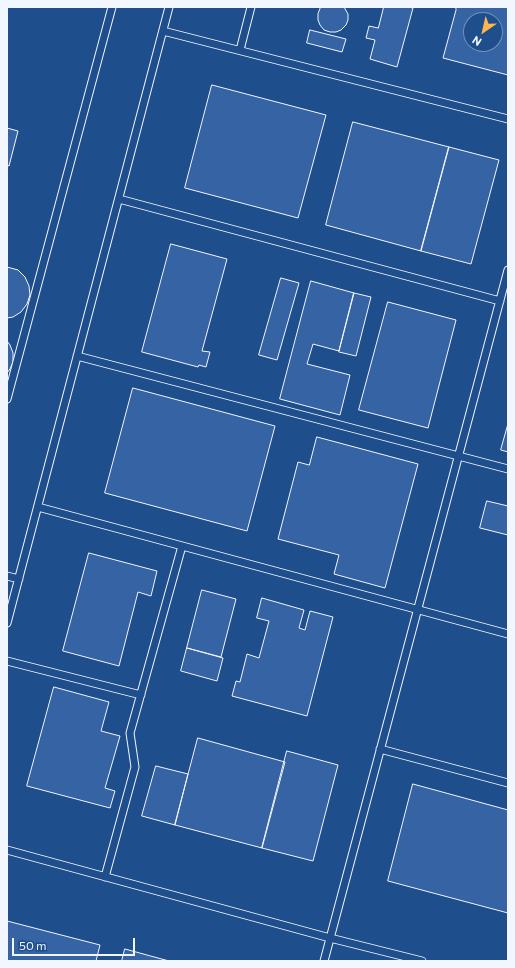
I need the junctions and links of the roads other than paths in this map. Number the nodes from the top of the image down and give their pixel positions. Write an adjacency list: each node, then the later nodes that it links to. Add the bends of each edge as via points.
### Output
1 (112, 7): 11 (lane)
2 (169, 7): 4 (lane)
3 (251, 7): 5 (lane)
4 (163, 31): 5 (lane); 7 (lane)
5 (240, 50): 6 (lane)
6 (508, 118)
7 (119, 199): 9 (lane); 10 (lane)
8 (508, 270): 9 (lane)
9 (500, 301): 12 (lane)
10 (77, 356): 12 (lane); 14 (lane)
11 (7, 399)
12 (459, 456): 13 (lane); 18 (lane)
13 (508, 469)
14 (38, 507): 15 (lane); 17 (lane)
15 (182, 546): 18 (lane); 22 (lane)
16 (7, 576): 17 (lane)
17 (19, 579): 19 (lane)
18 (418, 610): 20 (lane); 23 (lane)
19 (7, 623)
20 (508, 634)
21 (7, 661): 22 (lane)
22 (141, 695): 26 (lane, via 130,732 135,767)
23 (380, 749): 24 (lane); 27 (lane)
24 (508, 783)
25 (7, 850): 26 (lane)
26 (105, 877): 27 (lane)
27 (330, 938): 28 (lane); 29 (lane)
28 (324, 961)
29 (422, 961)

